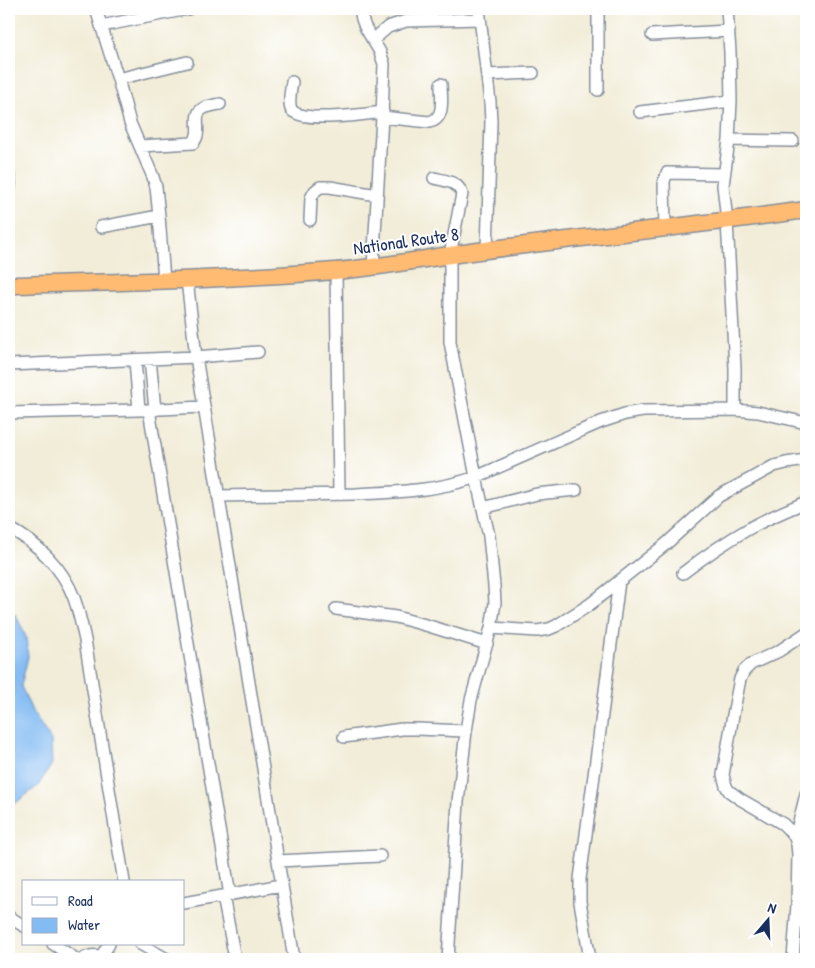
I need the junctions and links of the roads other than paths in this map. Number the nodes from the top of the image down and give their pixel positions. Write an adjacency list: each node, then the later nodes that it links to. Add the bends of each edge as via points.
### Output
1 (96, 9): 7 (street)
2 (188, 9): 7 (street)
3 (360, 9): 10 (street)
4 (598, 9): 17 (street)
5 (727, 9): 8 (street)
6 (480, 14): 10 (street, via 402,22 388,27); 13 (street)
7 (101, 26): 14 (street)
8 (729, 31): 9 (street); 18 (street)
9 (652, 35)
10 (373, 40): 21 (street, via 384,64)
11 (186, 62): 14 (street)
12 (533, 74): 13 (street)
13 (487, 76): 36 (street, via 491,147)
14 (118, 79): 24 (street)
15 (292, 82): 21 (street, via 290,106 299,115)
16 (441, 84): 21 (street, via 441,109 436,120 429,122)
17 (598, 90)
18 (731, 101): 20 (street); 22 (street)
19 (220, 104): 24 (street, via 199,112 198,135 193,142)
20 (640, 112)
21 (382, 114): 29 (street)
22 (729, 140): 23 (street); 25 (street)
23 (793, 141)
24 (140, 146): 31 (street, via 155,182)
25 (724, 174): 33 (street); 35 (street, via 667,173 664,181)
26 (9, 176): 28 (street)
27 (434, 178): 37 (street, via 456,184 462,194)
28 (9, 190)
29 (377, 195): 32 (street, via 320,187 311,198); 38 (street)
30 (806, 210): 33 (highway, National Route 8)
31 (160, 216): 34 (street); 40 (street)
32 (310, 220)
33 (727, 221): 35 (highway, National Route 8); 50 (street)
34 (101, 227)
35 (666, 229): 36 (highway, National Route 8)
36 (487, 250): 37 (highway, National Route 8)
37 (450, 255): 38 (highway, National Route 8); 54 (street, via 450,342)
38 (373, 267): 39 (highway, National Route 8)
39 (336, 271): 41 (highway, National Route 8); 56 (street)
40 (164, 280): 41 (highway, National Route 8); 42 (highway, National Route 8)
41 (187, 280): 44 (street)
42 (9, 285)
43 (258, 352): 44 (street)
44 (196, 357): 45 (street); 48 (street)
45 (150, 359): 46 (street); 49 (street)
46 (135, 360): 47 (street); 49 (street)
47 (9, 366)
48 (204, 407): 49 (street); 57 (street)
49 (148, 410): 51 (street); 75 (street)
50 (735, 410): 52 (street); 54 (street, via 659,410 625,414)
51 (9, 413)
52 (806, 423)
53 (806, 460): 62 (street, via 774,466 719,496)
54 (476, 477): 56 (street, via 431,488); 59 (street)
55 (576, 490): 59 (street, via 536,494)
56 (339, 494): 57 (street)
57 (218, 496): 72 (street)
58 (806, 502): 61 (street, via 741,533)
59 (484, 508): 64 (street, via 495,603)
60 (9, 528): 73 (street, via 40,549 56,566 74,596)
61 (683, 573)
62 (619, 581): 64 (street, via 589,605 549,629); 90 (street, via 580,879 580,902)
63 (336, 609): 66 (street, via 396,617)
64 (491, 628): 66 (street)
65 (806, 633): 70 (street, via 751,664 742,674 723,775 729,791 783,824)
66 (487, 644): 67 (street)
67 (466, 731): 68 (street, via 417,729); 89 (street)
68 (344, 737)
69 (806, 794): 70 (street)
70 (795, 838): 77 (street)
71 (380, 856): 72 (street)
72 (278, 861): 74 (street)
73 (124, 880)
74 (281, 885): 75 (street); 88 (street)
75 (227, 895): 76 (street); 87 (street)
76 (185, 903)
77 (802, 904): 91 (street)
78 (9, 917): 79 (street)
79 (22, 925)
80 (55, 946): 84 (street)
81 (108, 946): 83 (street)
82 (144, 946): 86 (street)
83 (102, 958): 85 (street, via 92,955)
84 (76, 959)
85 (83, 959)
86 (167, 959)
87 (235, 959)
88 (294, 959)
89 (448, 959)
90 (590, 959)
91 (793, 959)

